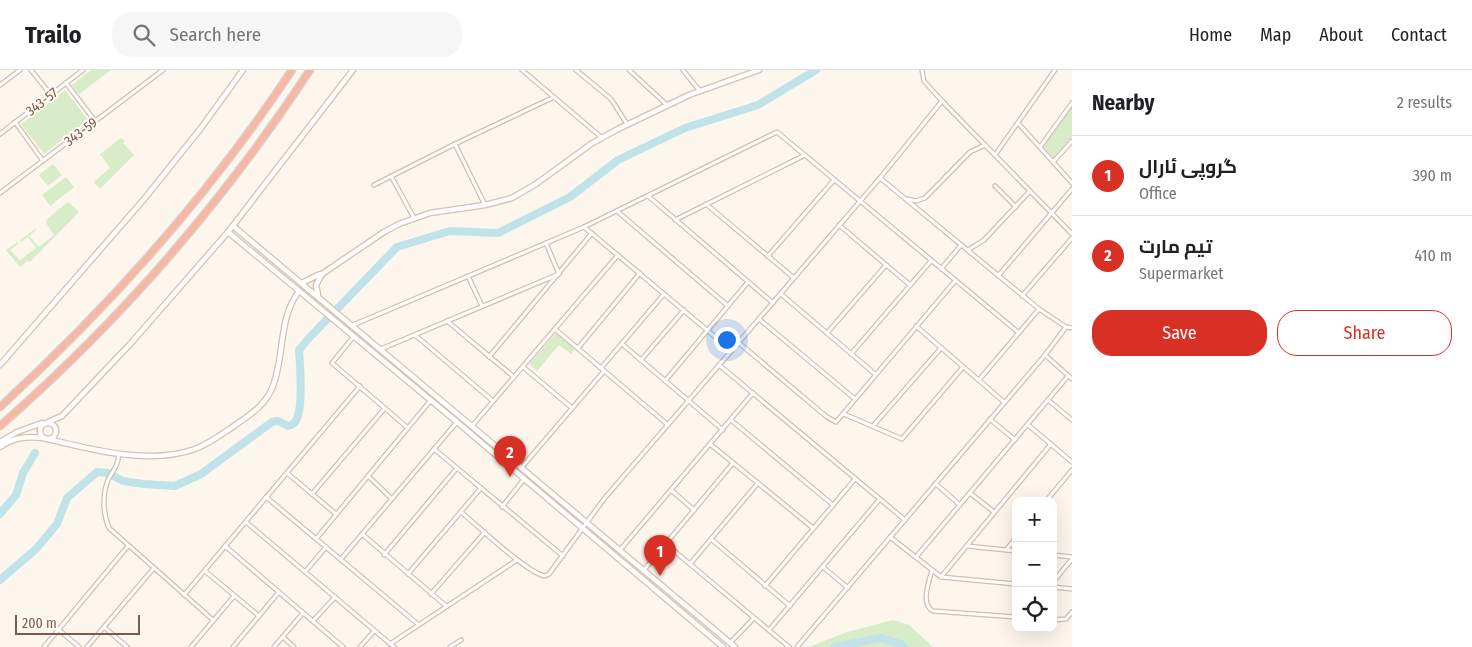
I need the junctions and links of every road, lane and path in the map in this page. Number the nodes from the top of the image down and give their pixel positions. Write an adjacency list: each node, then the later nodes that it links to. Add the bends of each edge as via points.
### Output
1 (20, 70): 19 (street)
2 (31, 70): 21 (street)
3 (83, 70): 18 (street, 343-57)
4 (154, 70): 17 (street)
5 (163, 70): 17 (street, 343-59)
6 (243, 70): 116 (main road, via 145,198)
7 (292, 70): 135 (highway, via 225,164 157,246 98,311)
8 (310, 70): 147 (highway, via 236,173 155,271 82,348)
9 (352, 70): 60 (main road)
10 (522, 70): 22 (street)
11 (630, 70): 25 (street)
12 (683, 70): 20 (street)
13 (759, 70): 20 (main road)
14 (922, 70): 23 (street, via 924,81)
15 (1055, 70): 28 (street)
16 (578, 71): 29 (street, via 611,99)
17 (157, 74): 27 (street, 343-59)
18 (66, 83): 21 (street, 343-57); 27 (street)
19 (0, 85)
20 (700, 90): 25 (main road)
21 (51, 95): 26 (street, 343-57)
22 (554, 98): 31 (street); 33 (street)
23 (942, 101): 34 (street); 41 (street)
24 (1072, 102): 35 (street)
25 (667, 105): 29 (main road)
26 (15, 122): 30 (street, 343-57); 38 (street)
27 (95, 122): 38 (street, 343-59)
28 (1018, 123): 35 (street); 37 (street)
29 (627, 124): 31 (main road)
30 (0, 134)
31 (601, 137): 53 (main road, via 524,192)
32 (1072, 141): 39 (street)
33 (455, 144): 40 (street); 53 (street)
34 (985, 145): 37 (street); 50 (street, via 970,152 925,198 916,201)
35 (1040, 147): 39 (street)
36 (805, 155): 42 (street); 49 (street, via 778,132); 52 (street)
37 (995, 155): 47 (street)
38 (43, 161): 48 (street, 343-59)
39 (1053, 162): 43 (street)
40 (391, 176): 44 (street); 57 (street)
41 (880, 178): 50 (street); 51 (street)
42 (834, 180): 51 (street); 69 (street)
43 (1072, 183)
44 (374, 184)
45 (995, 186): 54 (street)
46 (1072, 189): 56 (street)
47 (1030, 191): 54 (street); 56 (street)
48 (0, 193)
49 (648, 196): 55 (street); 58 (street)
50 (906, 199): 66 (street)
51 (860, 202): 59 (street); 70 (street)
52 (706, 204): 58 (street); 69 (street)
53 (485, 205): 57 (main road)
54 (1016, 207): 67 (street, via 984,240)
55 (617, 211): 61 (street); 90 (street)
56 (1050, 212): 64 (street); 77 (street)
57 (414, 218): 74 (main road, via 384,232)
58 (675, 220): 80 (street)
59 (839, 225): 71 (street); 78 (street)
60 (233, 226): 62 (main road); 81 (main road)
61 (584, 227): 63 (street); 65 (street)
62 (228, 232): 83 (main road); 139 (main road)
63 (592, 234): 68 (street); 75 (street)
64 (1072, 236): 87 (street)
65 (546, 243): 75 (street); 76 (street)
66 (962, 245): 67 (street); 72 (street)
67 (968, 250): 77 (street)
68 (618, 255): 73 (street); 100 (street)
69 (768, 256): 78 (street)
70 (931, 261): 72 (street); 82 (street)
71 (886, 265): 82 (street); 102 (street)
72 (940, 269): 79 (street)
73 (640, 273): 84 (street); 108 (street)
74 (322, 274): 81 (main road); 86 (main road, via 316,284)
75 (559, 274): 89 (street); 114 (street)
76 (468, 276): 89 (street); 95 (street)
77 (998, 276): 87 (street)
78 (794, 278): 85 (street)
79 (955, 280): 96 (street); 103 (street)
80 (748, 282): 88 (street); 90 (street)
81 (302, 283): 86 (main road)
82 (910, 285): 112 (street)
83 (299, 291): 99 (main road); 161 (main road, via 285,319 273,386 255,412 194,449 175,454)
84 (664, 294): 92 (street); 107 (street)
85 (781, 294): 88 (street); 102 (street)
86 (318, 296): 95 (main road)
87 (1022, 296): 91 (street)
88 (773, 303): 93 (street)
89 (482, 306): 94 (street)
90 (728, 306): 101 (street)
91 (1039, 309): 97 (street); 103 (street)
92 (684, 310): 101 (street); 115 (street)
93 (759, 319): 106 (street); 129 (street)
94 (447, 321): 104 (street); 114 (street)
95 (353, 325): 99 (main road); 110 (main road)
96 (916, 326): 109 (street); 121 (street)
97 (1066, 327): 98 (street); 113 (street)
98 (1072, 328)
99 (345, 329): 105 (main road)
100 (555, 329): 108 (street); 118 (street)
101 (707, 330): 111 (street); 125 (street)
102 (827, 333): 112 (street)
103 (1019, 333): 126 (street)
104 (415, 334): 110 (street); 132 (street)
105 (354, 336): 127 (street, via 332,363); 130 (main road)
106 (739, 342): 111 (street); 138 (street, via 827,417 836,422)
107 (622, 344): 115 (street); 120 (street)
108 (578, 348): 120 (street)
109 (940, 348): 119 (street); 149 (street)
110 (381, 349): 148 (main road)
111 (732, 351): 117 (street)
112 (851, 354): 121 (street)
113 (1045, 355): 122 (street); 134 (street)
114 (489, 357): 123 (street)
115 (641, 360): 125 (street)
116 (0, 365)
117 (719, 366): 128 (street); 133 (street)
118 (523, 367): 123 (street); 137 (street)
119 (963, 367): 126 (street); 149 (street, via 902,439)
120 (603, 369): 137 (street); 145 (street)
121 (875, 374): 129 (street)
122 (1068, 376): 124 (street); 131 (street)
123 (514, 377): 132 (street)
124 (1072, 379)
125 (665, 380): 133 (street)
126 (979, 380): 134 (street)
127 (360, 386): 136 (street); 167 (street)
128 (753, 393): 141 (street); 170 (street)
129 (855, 399): 138 (street)
130 (431, 400): 144 (main road); 150 (street)
131 (1048, 400): 142 (street); 146 (street)
132 (494, 401): 148 (street)
133 (689, 401): 145 (street); 152 (street)
134 (1004, 402): 140 (street)
135 (0, 407)
136 (385, 408): 150 (street); 176 (street)
137 (572, 408): 164 (street)
138 (844, 414): 149 (street)
139 (62, 416): 143 (main road); 151 (main road)
140 (990, 419): 154 (street); 172 (street)
141 (731, 420): 152 (street); 181 (street)
142 (1072, 420)
143 (47, 422): 151 (main road); 153 (main road, via 39,430); 155 (main road, via 17,432)
144 (458, 422): 160 (street); 169 (main road)
145 (668, 425): 190 (street)
146 (1028, 425): 154 (street); 158 (street)
147 (0, 426)
148 (472, 426): 164 (main road)
149 (873, 426)
150 (408, 428): 168 (street)
151 (56, 430): 153 (main road, via 53,437); 156 (main road)
152 (723, 430): 157 (street)
153 (47, 439): 156 (main road); 159 (main road, via 18,438)
154 (1015, 440): 175 (street)
155 (0, 442)
156 (67, 444): 161 (main road)
157 (710, 444): 163 (street); 174 (street)
158 (1051, 444): 162 (street); 186 (street)
159 (0, 447)
160 (434, 449): 165 (street); 179 (street)
161 (118, 453): 200 (street, via 118,461 107,482 104,507 112,531)
162 (1072, 462)
163 (733, 463): 171 (street); 184 (street)
164 (522, 467): 190 (main road)
165 (457, 468): 173 (street); 207 (street)
166 (1072, 470): 178 (street)
167 (287, 473): 176 (street); 177 (street)
168 (368, 476): 179 (street); 187 (street)
169 (524, 478): 183 (street); 191 (main road)
170 (855, 479): 180 (street); 181 (street)
171 (758, 483): 192 (street); 197 (street)
172 (936, 484): 182 (street); 188 (street)
173 (481, 488): 183 (street); 185 (street)
174 (671, 490): 184 (street); 204 (street)
175 (970, 493): 182 (street); 186 (street)
176 (312, 494): 187 (street)
177 (266, 497): 189 (street); 196 (street)
178 (1049, 497)
179 (392, 498): 194 (street)
180 (879, 500): 188 (street); 215 (street)
181 (833, 505): 192 (street)
182 (960, 505): 210 (street)
183 (502, 507): 208 (street)
184 (694, 510): 199 (street)
185 (461, 512): 193 (street); 221 (street)
186 (994, 512): 202 (street)
187 (336, 514): 196 (street)
188 (905, 520): 195 (street)
189 (246, 522): 201 (street); 220 (street)
190 (587, 522): 191 (street); 204 (main road)
191 (582, 528): 208 (street); 265 (main road)
192 (813, 528): 225 (street)
193 (485, 532): 213 (street); 230 (street)
194 (362, 534): 207 (street); 212 (street)
195 (890, 537): 210 (street); 227 (street)
196 (316, 539): 203 (street)
197 (711, 539): 214 (street); 225 (street)
198 (1013, 542): 205 (street)
199 (666, 544): 214 (street); 217 (street)
200 (128, 546): 216 (street); 246 (street)
201 (225, 546): 219 (street); 229 (street)
202 (966, 546): 205 (street); 222 (street)
203 (326, 547): 212 (street); 220 (street)
204 (620, 550): 217 (main road)
205 (1006, 550): 206 (street)
206 (1012, 551)
207 (384, 555): 221 (street)
208 (563, 556): 213 (street, via 545,576)
209 (1057, 556): 211 (street)
210 (916, 557): 218 (street)
211 (1072, 558): 223 (street)
212 (341, 559): 244 (street)
213 (517, 560): 234 (street)
214 (690, 564): 240 (street)
215 (823, 566): 227 (street); 235 (street)
216 (154, 569): 231 (street); 245 (street)
217 (644, 570): 251 (main road)
218 (932, 570): 222 (street); 239 (street, via 926,604 933,611)
219 (205, 571): 231 (street); 232 (street)
220 (305, 572): 233 (street)
221 (408, 574): 230 (street)
222 (941, 577): 224 (street)
223 (1057, 577)
224 (1012, 584)
225 (765, 586): 235 (street)
226 (1057, 587): 228 (street)
227 (848, 588): 268 (street)
228 (1072, 588)
229 (279, 592): 237 (street); 238 (street)
230 (431, 594): 234 (street)
231 (184, 595): 241 (street)
232 (234, 596): 238 (street); 241 (street)
233 (335, 597): 243 (street); 248 (street)
234 (446, 606): 244 (street)
235 (790, 606): 247 (street)
236 (1072, 612): 242 (street, via 1068,618)
237 (303, 613): 243 (street); 249 (street)
238 (259, 616): 258 (street)
239 (1012, 617)
240 (754, 618): 247 (street); 251 (street)
241 (213, 620): 257 (street)
242 (1057, 620)
243 (313, 621): 261 (street)
244 (418, 625): 252 (street)
245 (104, 627): 255 (street); 256 (street)
246 (59, 630): 253 (street); 254 (street)
247 (769, 630): 267 (street)
248 (374, 631): 252 (street); 262 (street)
249 (283, 637): 259 (street); 260 (street)
250 (461, 640): 264 (street)
251 (730, 643): 266 (main road)
252 (390, 644): 263 (street)
253 (44, 647)
254 (79, 647)
255 (87, 647)
256 (127, 647)
257 (191, 647)
258 (233, 647)
259 (274, 647)
260 (294, 647)
261 (344, 647)
262 (360, 647)
263 (394, 647)
264 (450, 647)
265 (723, 647)
266 (736, 647)
267 (789, 647)
268 (797, 647)

